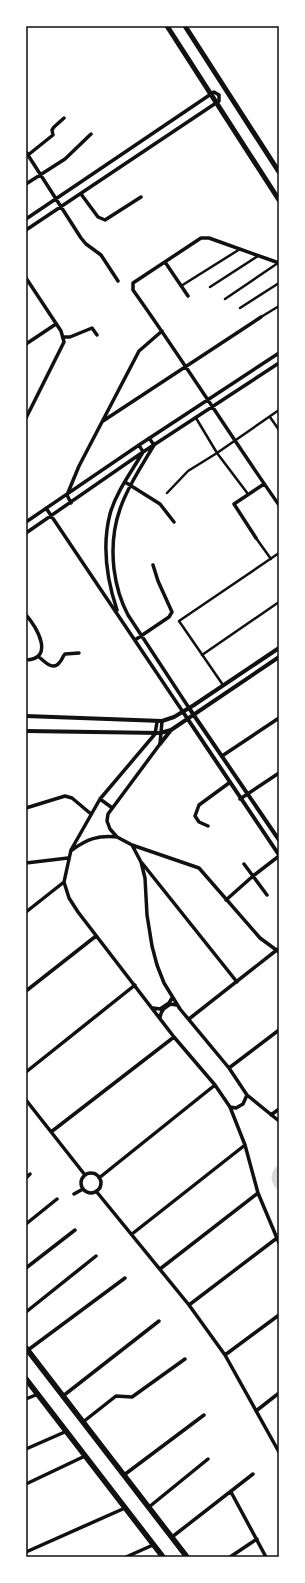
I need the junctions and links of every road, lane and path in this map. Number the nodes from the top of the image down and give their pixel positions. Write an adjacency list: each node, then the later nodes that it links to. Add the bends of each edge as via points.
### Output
1 (167, 26): 4 (main road)
2 (185, 26): 3 (main road)
3 (226, 90): 5 (street); 12 (main road)
4 (211, 95): 5 (street, via 214,92); 6 (main road); 10 (street)
5 (219, 95): 6 (street, via 219,101)
6 (216, 102): 11 (street); 18 (main road)
7 (64, 118): 9 (street, via 54,126 53,135)
8 (91, 134): 13 (street, via 65,159)
9 (27, 154): 13 (street)
10 (116, 158): 11 (street); 17 (street)
11 (122, 166): 15 (street)
12 (278, 169)
13 (41, 174): 14 (street); 17 (street)
14 (26, 184)
15 (81, 194): 16 (street, via 98,216 105,220); 19 (street)
16 (141, 197)
17 (57, 198): 19 (street); 20 (street)
18 (279, 200)
19 (62, 206): 21 (street); 27 (street, via 86,244 101,255)
20 (26, 219)
21 (26, 230)
22 (240, 248): 23 (street); 24 (street, via 202,238); 29 (street)
23 (258, 255): 25 (street); 30 (street)
24 (165, 262): 29 (street); 37 (street, via 133,283 133,290)
25 (279, 263): 32 (street)
26 (26, 278): 36 (street)
27 (118, 281)
28 (279, 283): 34 (street)
29 (181, 286): 31 (street)
30 (210, 287)
31 (188, 296)
32 (225, 298)
33 (279, 306): 35 (street)
34 (240, 308)
35 (261, 317): 43 (street)
36 (56, 324): 39 (street); 40 (street)
37 (162, 331): 43 (street); 50 (street, via 138,351)
38 (97, 335): 39 (street, via 92,328 70,337)
39 (63, 337): 48 (street, via 61,349)
40 (26, 344)
41 (279, 353): 44 (street)
42 (279, 363): 45 (street)
43 (187, 366): 44 (street); 50 (street)
44 (208, 400): 45 (street); 52 (street)
45 (213, 408): 49 (street); 53 (street)
46 (279, 410): 47 (street)
47 (270, 417): 51 (street); 53 (street)
48 (26, 418)
49 (196, 418): 55 (street); 57 (street)
50 (102, 421): 63 (street)
51 (279, 430)
52 (149, 438): 54 (street); 55 (street)
53 (235, 441): 57 (street); 59 (street)
54 (139, 445): 56 (street); 63 (street)
55 (154, 446): 56 (street); 60 (street)
56 (144, 452): 58 (street); 64 (street)
57 (217, 453): 61 (street, via 188,471); 62 (street)
58 (125, 482): 60 (street); 76 (street, via 110,514 106,550 110,586)
59 (264, 484): 62 (street); 65 (street)
60 (131, 486): 69 (street, via 160,504); 78 (street, via 117,516 112,549 120,596 126,612)
61 (167, 493)
62 (248, 494): 71 (street, via 234,504)
63 (67, 495): 64 (street); 66 (street)
64 (71, 503): 67 (street)
65 (279, 505)
66 (46, 508): 67 (street); 68 (street)
67 (52, 516): 70 (street); 76 (street)
68 (26, 522)
69 (174, 522)
70 (26, 533)
71 (256, 538): 73 (street)
72 (279, 554): 73 (street)
73 (271, 559): 82 (street, via 179,621)
74 (153, 565): 78 (street, via 163,594 172,609 169,617)
75 (279, 602): 82 (street)
76 (118, 614): 79 (street)
77 (26, 615): 83 (street, via 41,639 42,651)
78 (142, 636): 79 (street); 87 (street)
79 (135, 640): 88 (street)
80 (279, 648): 86 (street)
81 (79, 653): 83 (street, via 65,654 55,666)
82 (202, 655): 86 (street)
83 (39, 657): 85 (street)
84 (279, 659): 89 (street)
85 (26, 660)
86 (223, 685): 87 (street)
87 (189, 708): 88 (street); 89 (street)
88 (183, 712): 92 (street); 93 (street)
89 (194, 714): 92 (street); 99 (street)
90 (26, 716): 93 (street)
91 (279, 718): 99 (street)
92 (187, 719): 94 (street); 101 (street)
93 (159, 721): 96 (street); 97 (street)
94 (171, 730): 96 (street); 98 (street)
95 (26, 731): 97 (street)
96 (160, 733): 97 (street); 98 (street)
97 (154, 734): 103 (street)
98 (160, 744): 105 (street)
99 (222, 756): 102 (street)
100 (279, 773): 102 (street)
101 (229, 783): 104 (street); 108 (street, via 199,805 196,816 199,822)
102 (248, 794): 104 (street); 110 (street)
103 (100, 799): 105 (street); 107 (street)
104 (240, 799): 115 (street)
105 (111, 807): 111 (street, via 107,821)
106 (26, 808): 107 (street, via 65,796 72,798)
107 (91, 814): 114 (street)
108 (208, 826)
109 (279, 830): 110 (street)
110 (274, 833): 112 (street)
111 (117, 837): 113 (street); 114 (street, via 106,836 86,840)
112 (279, 840)
113 (132, 844): 117 (street); 123 (street, via 199,868)
114 (71, 850): 116 (street)
115 (279, 855): 120 (street)
116 (68, 858): 118 (street); 121 (street)
117 (142, 862): 127 (street); 130 (street, via 152,946 157,965)
118 (26, 863)
119 (244, 864): 120 (street)
120 (253, 876): 122 (street); 123 (street)
121 (64, 882): 124 (street); 125 (street, via 69,898)
122 (268, 896)
123 (226, 900): 126 (street, via 260,938)
124 (26, 912)
125 (96, 936): 128 (street); 129 (street)
126 (278, 950): 127 (street)
127 (237, 982): 134 (street)
128 (135, 985): 132 (street); 138 (street)
129 (26, 991)
130 (172, 998): 131 (street); 132 (street, via 160,1009)
131 (177, 1005): 133 (street, via 171,1004 163,1009); 134 (street)
132 (153, 1008): 133 (street)
133 (160, 1018): 136 (street)
134 (189, 1019): 137 (street)
135 (279, 1030): 137 (street)
136 (174, 1037): 139 (street); 146 (street)
137 (229, 1068): 140 (street)
138 (26, 1072)
139 (215, 1085): 142 (street); 151 (street)
140 (247, 1095): 142 (street, via 243,1104 236,1108); 144 (street)
141 (26, 1100): 146 (street)
142 (230, 1107): 147 (street)
143 (279, 1109): 144 (street)
144 (271, 1115): 145 (street)
145 (279, 1121)
146 (51, 1132): 149 (street)
147 (245, 1145): 154 (street); 159 (street)
148 (30, 1174): 150 (street)
149 (85, 1175): 151 (street, via 92,1173); 152 (street, via 81,1181)
150 (26, 1178)
151 (99, 1178): 153 (street, via 100,1184)
152 (83, 1189): 153 (street, via 89,1193); 155 (street)
153 (96, 1191): 159 (street)
154 (258, 1193): 160 (street); 164 (street)
155 (74, 1194)
156 (57, 1199): 157 (street)
157 (26, 1224)
158 (75, 1230): 163 (street)
159 (132, 1234): 164 (street)
160 (276, 1238): 161 (street); 166 (street)
161 (279, 1243)
162 (96, 1256): 167 (street)
163 (26, 1268)
164 (160, 1269): 166 (street)
165 (125, 1278): 170 (street)
166 (189, 1305): 171 (street)
167 (26, 1312)
168 (279, 1315): 171 (street)
169 (159, 1320): 176 (street)
170 (27, 1349): 176 (main road)
171 (225, 1355): 178 (street)
172 (185, 1359): 180 (street, via 132,1397 116,1396)
173 (26, 1378): 174 (main road)
174 (38, 1394): 177 (street); 181 (main road)
175 (279, 1394): 178 (street)
176 (63, 1396): 180 (main road)
177 (26, 1399)
178 (256, 1412): 183 (street)
179 (204, 1415): 187 (street)
180 (83, 1422): 187 (main road)
181 (67, 1431): 182 (street); 184 (main road)
182 (26, 1449)
183 (279, 1452)
184 (85, 1456): 188 (street); 191 (main road)
185 (208, 1459): 190 (street)
186 (253, 1474): 189 (street)
187 (124, 1475): 190 (main road)
188 (26, 1484)
189 (231, 1492): 192 (street); 193 (street)
190 (149, 1507): 192 (main road)
191 (125, 1508): 194 (main road); 195 (street)
192 (172, 1537): 198 (main road)
193 (256, 1539): 199 (street); 200 (street)
194 (153, 1545): 196 (street); 197 (main road)
195 (26, 1552)
196 (126, 1557)
197 (163, 1557)
198 (187, 1557)
199 (230, 1557)
200 (266, 1557)

